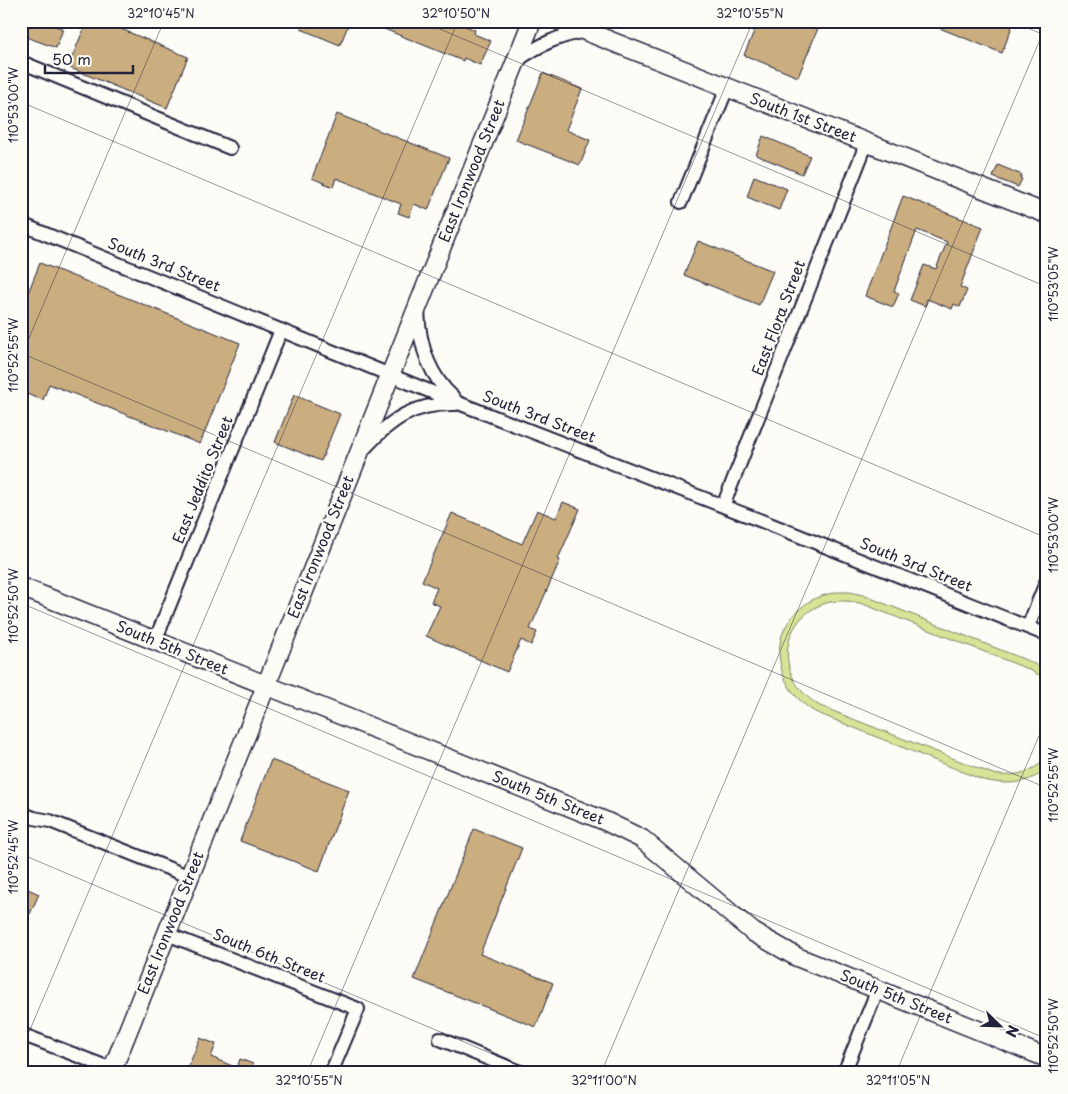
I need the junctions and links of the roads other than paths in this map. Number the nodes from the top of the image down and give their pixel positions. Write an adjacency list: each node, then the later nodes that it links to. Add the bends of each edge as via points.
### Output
1 (532, 21): 4 (street, East Ironwood Street)
2 (560, 21): 3 (street, South 1st Street)
3 (585, 32): 4 (street, via 562,36 538,46); 6 (street, South 1st Street)
4 (516, 61): 12 (street, East Ironwood Street)
5 (21, 62): 8 (street)
6 (727, 88): 7 (street, South 1st Street); 9 (street)
7 (867, 142): 10 (street, South 1st Street); 17 (street, East Flora Street)
8 (230, 148)
9 (681, 202)
10 (1047, 214)
11 (21, 224): 13 (street, South 3rd Street)
12 (418, 304): 14 (street, East Ironwood Street); 15 (street, via 421,341 431,368 445,390)
13 (281, 330): 14 (street, South 3rd Street); 22 (street, East Jeddito Street)
14 (390, 374): 15 (street, South 3rd Street); 16 (street, East Ironwood Street)
15 (461, 404): 16 (street, via 433,405 410,411 387,426); 17 (street, South 3rd Street)
16 (357, 458): 23 (street, East Ironwood Street)
17 (723, 506): 20 (street, South 3rd Street)
18 (1047, 580): 20 (street)
19 (21, 587): 22 (street, South 5th Street)
20 (1028, 627): 21 (street, South 3rd Street)
21 (1047, 635)
22 (155, 641): 23 (street, South 5th Street)
23 (266, 685): 25 (street, East Ironwood Street); 27 (street, South 5th Street, via 620,828 642,839 753,932 797,957)
24 (21, 813): 25 (street, via 50,821)
25 (190, 877): 26 (street, East Ironwood Street)
26 (168, 934): 31 (street, East Ironwood Street); 32 (street, South 6th Street, via 358,1009)
27 (878, 989): 30 (street, South 5th Street); 34 (street)
28 (21, 1034): 31 (street)
29 (440, 1040): 33 (street)
30 (1047, 1058)
31 (112, 1071)
32 (331, 1073)
33 (523, 1073)
34 (844, 1073)

